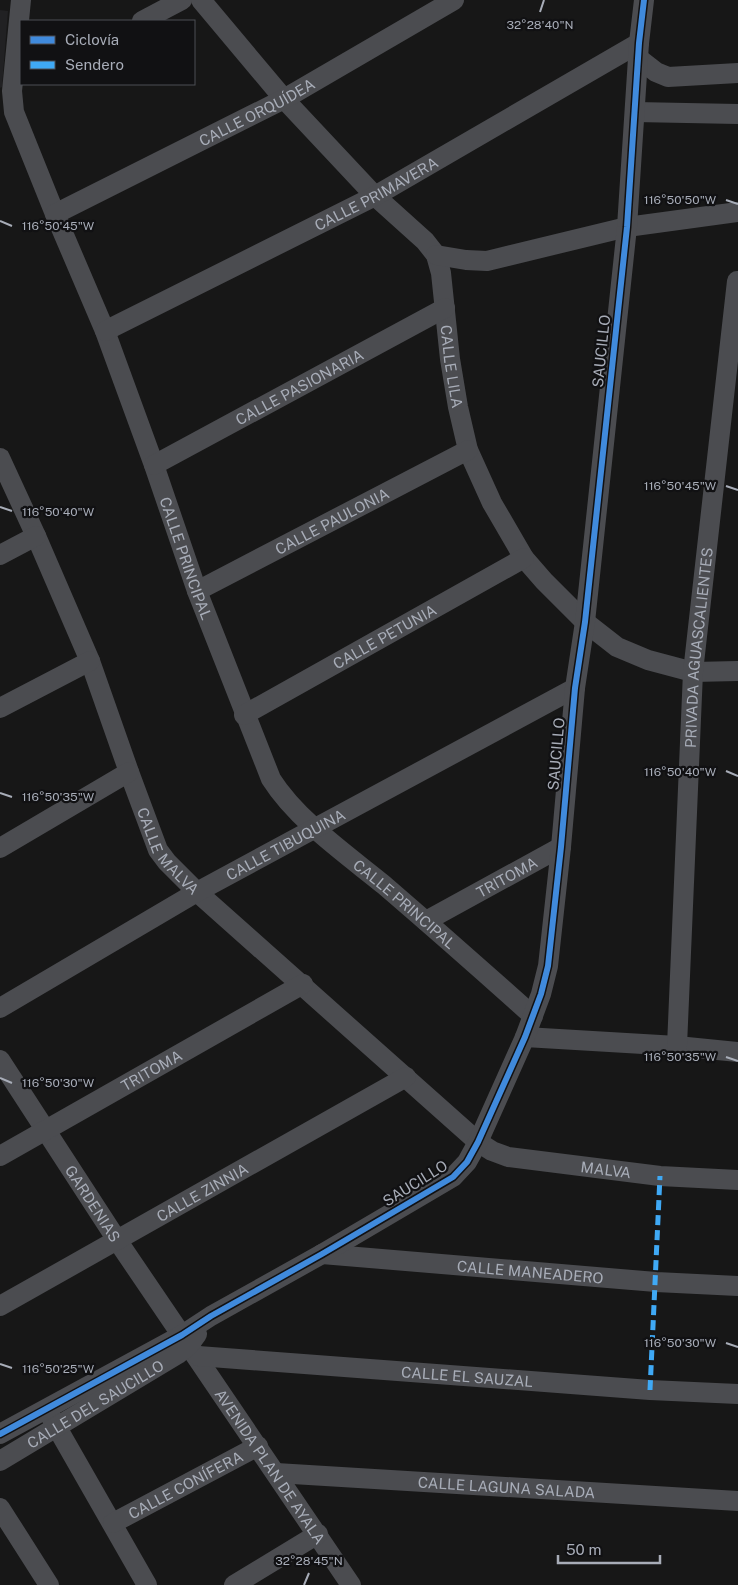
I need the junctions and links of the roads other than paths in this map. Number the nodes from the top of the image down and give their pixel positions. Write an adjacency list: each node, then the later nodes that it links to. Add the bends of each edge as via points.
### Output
1 (21, 0): 9 (street, CALLE PRINCIPAL)
2 (182, 0): 6 (street)
3 (201, 0): 10 (street, CALLE LILA)
4 (454, 0): 10 (street, CALLE ORQUÍDEA)
5 (644, 0): 7 (street, SAUCILLO)
6 (144, 20)
7 (638, 50): 8 (street, via 656,72 668,77); 11 (street, SAUCILLO); 13 (street, CALLE PRIMAVERA)
8 (738, 73)
9 (12, 91): 15 (street, CALLE PRINCIPAL, via 14,112)
10 (284, 99): 13 (street, CALLE LILA); 15 (street, CALLE ORQUÍDEA)
11 (635, 112): 12 (street); 16 (street, SAUCILLO)
12 (738, 114)
13 (375, 196): 17 (street, CALLE LILA); 20 (street, CALLE PRIMAVERA)
14 (738, 212): 16 (street)
15 (55, 214): 20 (street, CALLE PRINCIPAL)
16 (627, 227): 17 (street, via 487,261); 29 (street, SAUCILLO)
17 (436, 255): 19 (street, CALLE LILA)
18 (737, 282): 21 (street, PRIVADA AGUASCALIENTES)
19 (445, 308): 22 (street, CALLE LILA, via 458,407); 24 (street, CALLE PASIONARIA)
20 (105, 331): 24 (street, CALLE PRINCIPAL)
21 (733, 356): 32 (street, PRIVADA AGUASCALIENTES)
22 (468, 450): 27 (street, CALLE LILA, via 492,503); 28 (street, CALLE PAULONIA)
23 (0, 458): 25 (street, CALLE MALVA)
24 (154, 465): 28 (street, CALLE PRINCIPAL)
25 (36, 536): 26 (street); 30 (street, CALLE MALVA)
26 (0, 555)
27 (524, 558): 29 (street, CALLE LILA); 35 (street, CALLE PETUNIA)
28 (197, 590): 35 (street, CALLE PRINCIPAL)
29 (585, 622): 32 (street, CALLE LILA, via 617,647 648,660); 33 (street, SAUCILLO)
30 (90, 661): 34 (street); 36 (street, CALLE MALVA)
31 (738, 671): 32 (street, CALLE LILA)
32 (693, 672): 46 (street, PRIVADA AGUASCALIENTES)
33 (574, 688): 37 (street, CALLE TIBUQUINA); 38 (street, SAUCILLO)
34 (0, 708)
35 (244, 715): 37 (street, CALLE PRINCIPAL, via 280,794)
36 (128, 772): 39 (street); 40 (street, CALLE MALVA, via 158,850)
37 (315, 828): 40 (street, CALLE TIBUQUINA); 41 (street, CALLE PRINCIPAL)
38 (561, 847): 41 (street, TRITOMA); 44 (street, SAUCILLO, via 548,966)
39 (0, 848)
40 (197, 892): 42 (street, CALLE MALVA); 43 (street, CALLE TIBUQUINA)
41 (426, 921): 44 (street, CALLE PRINCIPAL)
42 (303, 984): 49 (street, CALLE MALVA); 50 (street, TRITOMA)
43 (0, 1008)
44 (533, 1016): 45 (street, SAUCILLO)
45 (525, 1037): 46 (street); 51 (street, SAUCILLO)
46 (677, 1046): 47 (street)
47 (738, 1052)
48 (0, 1060): 50 (street, GARDENIAS)
49 (406, 1077): 51 (street, CALLE MALVA); 54 (street, CALLE ZINNIA)
50 (46, 1130): 52 (street, TRITOMA); 54 (street, GARDENIAS)
51 (478, 1142): 53 (street, MALVA, via 508,1156 660,1176); 55 (street, SAUCILLO, via 467,1162 452,1177)
52 (0, 1156)
53 (738, 1180)
54 (117, 1240): 57 (street, CALLE ZINNIA); 58 (street, GARDENIAS)
55 (322, 1254): 56 (street, CALLE MANEADERO); 58 (street, SAUCILLO, via 211,1316)
56 (738, 1286)
57 (0, 1306)
58 (190, 1345): 59 (street, CALLE EL SAUZAL, via 650,1390); 60 (street, CALLE DEL SAUCILLO); 61 (street, CALLE DEL SAUCILLO); 63 (street, AVENIDA PLAN DE AYALA)
59 (738, 1394)
60 (46, 1409): 61 (street); 62 (street, CALLE DEL SAUCILLO)
61 (57, 1428): 64 (street, CALLE DEL SAUCILLO); 68 (street)
62 (0, 1434)
63 (258, 1446): 65 (street, AVENIDA PLAN DE AYALA); 68 (street, CALLE CONÍFERA)
64 (0, 1461)
65 (276, 1473): 66 (street, CALLE LAGUNA SALADA); 69 (street, AVENIDA PLAN DE AYALA)
66 (738, 1500)
67 (0, 1508): 71 (street)
68 (113, 1523): 72 (street)
69 (318, 1534): 70 (street); 74 (street, AVENIDA PLAN DE AYALA)
70 (266, 1577): 73 (street)
71 (49, 1585)
72 (147, 1585)
73 (234, 1585)
74 (352, 1585)

